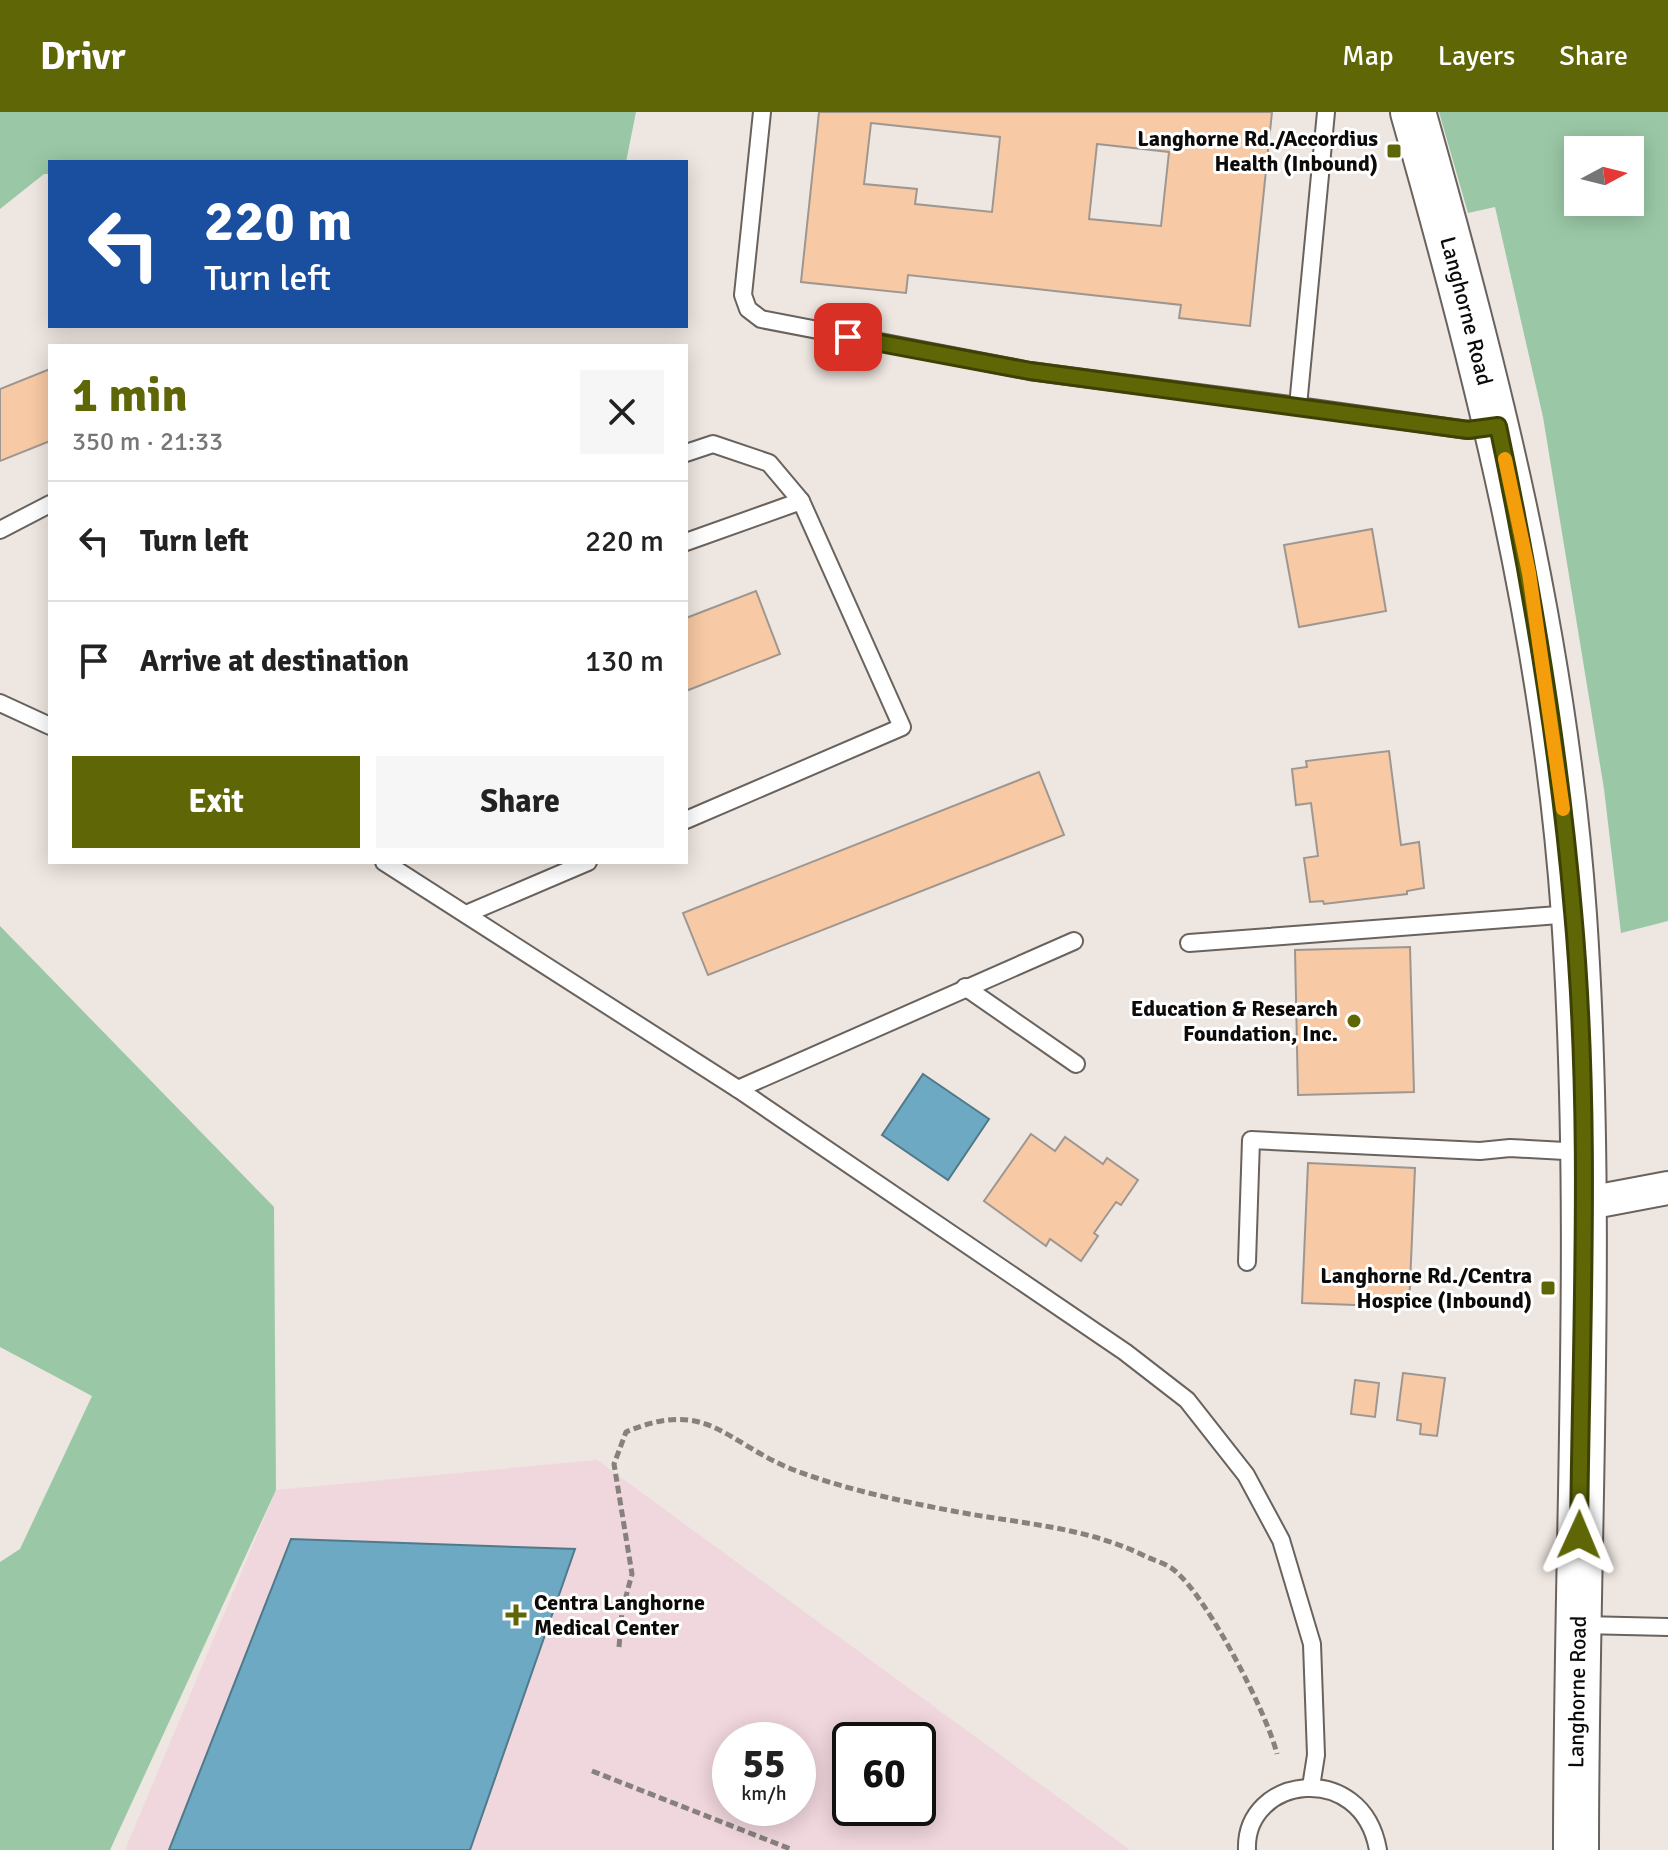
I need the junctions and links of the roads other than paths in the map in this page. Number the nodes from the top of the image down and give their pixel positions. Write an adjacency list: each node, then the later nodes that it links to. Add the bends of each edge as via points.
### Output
1 (762, 112): 4 (lane, via 743,295 748,309 761,319 1030,371)
2 (1326, 112): 4 (lane)
3 (1413, 112): 5 (main road, Langhorne Road)
4 (1298, 406): 5 (lane, via 1468,430)
5 (1498, 426): 17 (main road, Langhorne Road, via 1529,573 1556,745)
6 (688, 452): 7 (lane, via 713,444 769,463)
7 (801, 501): 10 (lane); 13 (lane, via 902,727)
8 (48, 505): 9 (lane)
9 (0, 530)
10 (688, 541)
11 (0, 703): 12 (lane)
12 (48, 725)
13 (688, 819)
14 (387, 864): 16 (lane)
15 (583, 864): 16 (lane)
16 (466, 914): 22 (lane)
17 (1574, 914): 19 (lane); 23 (main road, Langhorne Road)
18 (1074, 941): 20 (lane)
19 (1189, 943)
20 (965, 987): 21 (lane); 22 (lane)
21 (1076, 1064)
22 (738, 1089): 29 (lane, via 1125,1352 1187,1400 1246,1475 1281,1540 1312,1644 1316,1755)
23 (1585, 1152): 25 (main road, Langhorne Road); 26 (lane, via 1251,1140)
24 (1668, 1188): 25 (street)
25 (1583, 1204): 27 (main road, Langhorne Road)
26 (1247, 1262)
27 (1577, 1625): 28 (lane); 32 (main road, Langhorne Road)
28 (1668, 1627)
29 (1311, 1787): 30 (lane, via 1284,1793 1266,1805 1253,1823); 31 (lane, via 1347,1796 1363,1811)
30 (1247, 1850)
31 (1378, 1850)
32 (1576, 1850)

